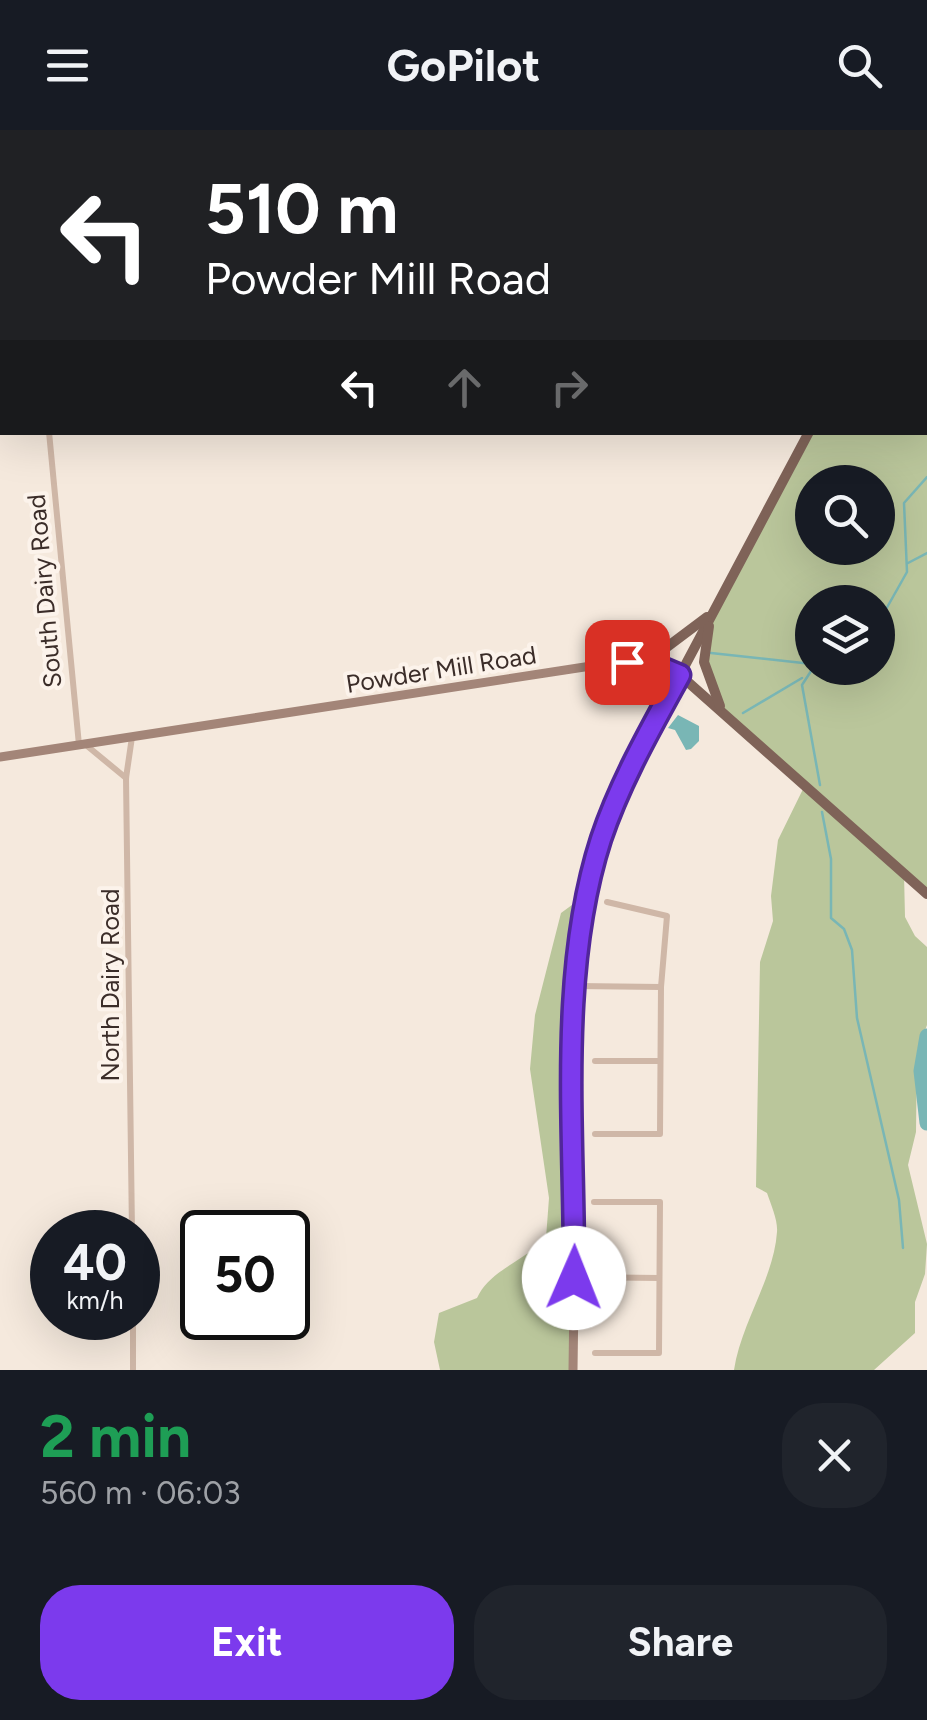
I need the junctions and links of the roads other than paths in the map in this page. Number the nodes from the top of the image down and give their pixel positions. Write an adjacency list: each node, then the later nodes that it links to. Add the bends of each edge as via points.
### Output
1 (50, 435): 8 (street, South Dairy Road)
2 (807, 435): 3 (main road)
3 (712, 613): 4 (main road, via 663,650); 5 (main road); 6 (main road, via 704,662)
4 (617, 662): 5 (main road, Powder Mill Road, via 654,664); 7 (main road, Powder Mill Road)
5 (680, 675): 6 (main road, Powder Mill Road); 13 (main road, via 602,838 586,898)
6 (722, 711): 11 (main road, Powder Mill Road)
7 (132, 737): 8 (main road, Powder Mill Road); 10 (street, North Dairy Road)
8 (82, 745): 9 (main road, Powder Mill Road); 10 (street)
9 (0, 757)
10 (126, 778): 19 (street, North Dairy Road)
11 (927, 894)
12 (607, 902): 14 (street, via 667,916)
13 (576, 986): 14 (street); 20 (main road)
14 (661, 987): 15 (street)
15 (660, 1061): 16 (street); 17 (street, via 660,1134)
16 (595, 1062)
17 (595, 1134)
18 (594, 1202): 21 (street, via 660,1202)
19 (132, 1210)
20 (574, 1278): 21 (street); 25 (main road)
21 (659, 1278): 23 (street, via 659,1352)
22 (133, 1340): 24 (street)
23 (595, 1353)
24 (133, 1370)
25 (573, 1370)

